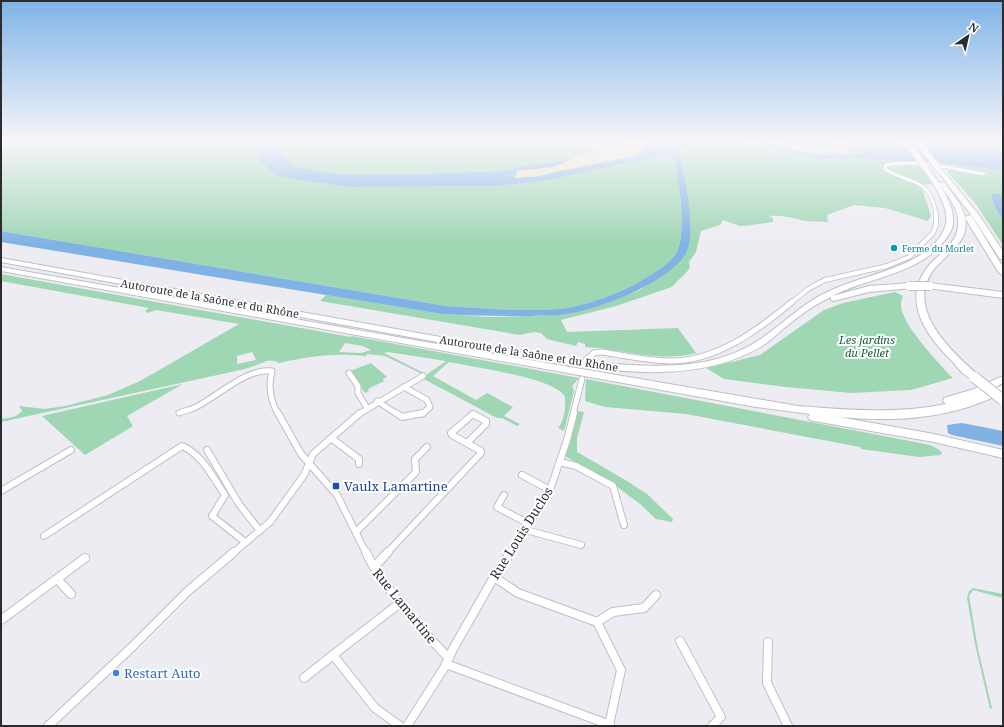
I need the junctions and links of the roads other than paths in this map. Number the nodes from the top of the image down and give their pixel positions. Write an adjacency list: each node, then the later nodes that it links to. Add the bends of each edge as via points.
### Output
1 (902, 176): 15 (street, via 924,185 936,211 935,231 908,257 885,266 855,271 823,281 751,333 695,358 660,361 601,352 594,353)
2 (931, 176): 13 (highway, via 950,214 950,225 936,246 912,263 838,290)
3 (932, 176): 7 (highway, via 951,203 958,226)
4 (933, 176): 6 (highway)
5 (944, 176): 8 (highway, bridge)
6 (957, 206): 7 (highway); 11 (highway, via 966,213)
7 (962, 230): 22 (highway, bridge, via 956,242 930,268 922,283 919,291 924,317 946,350 974,378)
8 (1003, 257)
9 (1, 260): 14 (highway, Autoroute de la Saône et du Rhône)
10 (1, 269): 24 (highway, Autoroute de la Saône et du Rhône)
11 (1003, 273)
12 (1003, 295): 13 (highway, bridge, via 930,286 888,287 857,291)
13 (809, 309): 14 (highway, Autoroute de la Saône et du Rhône, via 774,336 740,354 705,364 666,369 615,368)
14 (541, 358): 18 (highway, via 725,392 835,407 903,408 940,403 978,392)
15 (587, 359)
16 (350, 373): 25 (street)
17 (423, 376): 20 (street)
18 (1003, 378)
19 (582, 379): 33 (street, Rue Louis Duclos)
20 (404, 387): 23 (street); 23 (street, via 427,400 430,407 422,414 402,417)
21 (1003, 389): 24 (highway, Autoroute de la Saône et du Rhône, via 963,405 907,414 836,413)
22 (1003, 400)
23 (377, 401): 25 (street)
24 (765, 404): 32 (highway, via 782,411 934,438)
25 (367, 408): 27 (street)
26 (179, 413): 34 (street, Rue Lamartine, via 194,408 255,373 267,369 272,371 269,384 274,405 301,454)
27 (331, 438): 34 (street, via 313,454); 35 (street, via 359,459)
28 (467, 443): 28 (street, via 451,433 473,414 486,421 486,424); 48 (street, via 481,453)
29 (427, 447): 43 (street, via 415,460 416,472)
30 (71, 450): 38 (street)
31 (207, 450): 42 (street, via 239,504)
32 (1003, 454)
33 (560, 462): 37 (street, Rue Louis Duclos); 40 (street, via 576,466 613,486)
34 (309, 463): 42 (street, via 304,475 270,522); 43 (street, Rue Lamartine, via 337,495)
35 (359, 464)
36 (522, 475): 37 (street)
37 (550, 490): 41 (street, Rue Louis Duclos)
38 (1, 491)
39 (504, 495): 41 (street, via 497,507)
40 (624, 525)
41 (528, 527): 46 (street); 49 (street, Rue Louis Duclos)
42 (260, 531): 45 (street)
43 (356, 532): 48 (street, Rue Lamartine)
44 (44, 536): 45 (street, via 182,446 195,454 225,495 212,516)
45 (245, 542): 62 (street, via 188,590)
46 (581, 545)
47 (85, 558): 50 (street)
48 (374, 567): 53 (street, Rue Lamartine)
49 (494, 577): 55 (street, via 518,593); 59 (street, Rue Louis Duclos)
50 (57, 579): 51 (street); 54 (street)
51 (71, 594)
52 (656, 595): 55 (street, via 644,608 613,612)
53 (400, 603): 58 (street); 59 (street, Rue Lamartine)
54 (1, 620)
55 (597, 622): 61 (street, via 621,670)
56 (680, 641): 65 (street, via 721,717)
57 (768, 642): 66 (street, via 767,683)
58 (333, 655): 60 (street); 63 (street, via 375,708)
59 (448, 661): 61 (street, Rue Lamartine); 64 (street, Rue Louis Duclos)
60 (304, 678)
61 (610, 725)
62 (48, 726)
63 (400, 726)
64 (406, 726)
65 (712, 726)
66 (788, 726)

